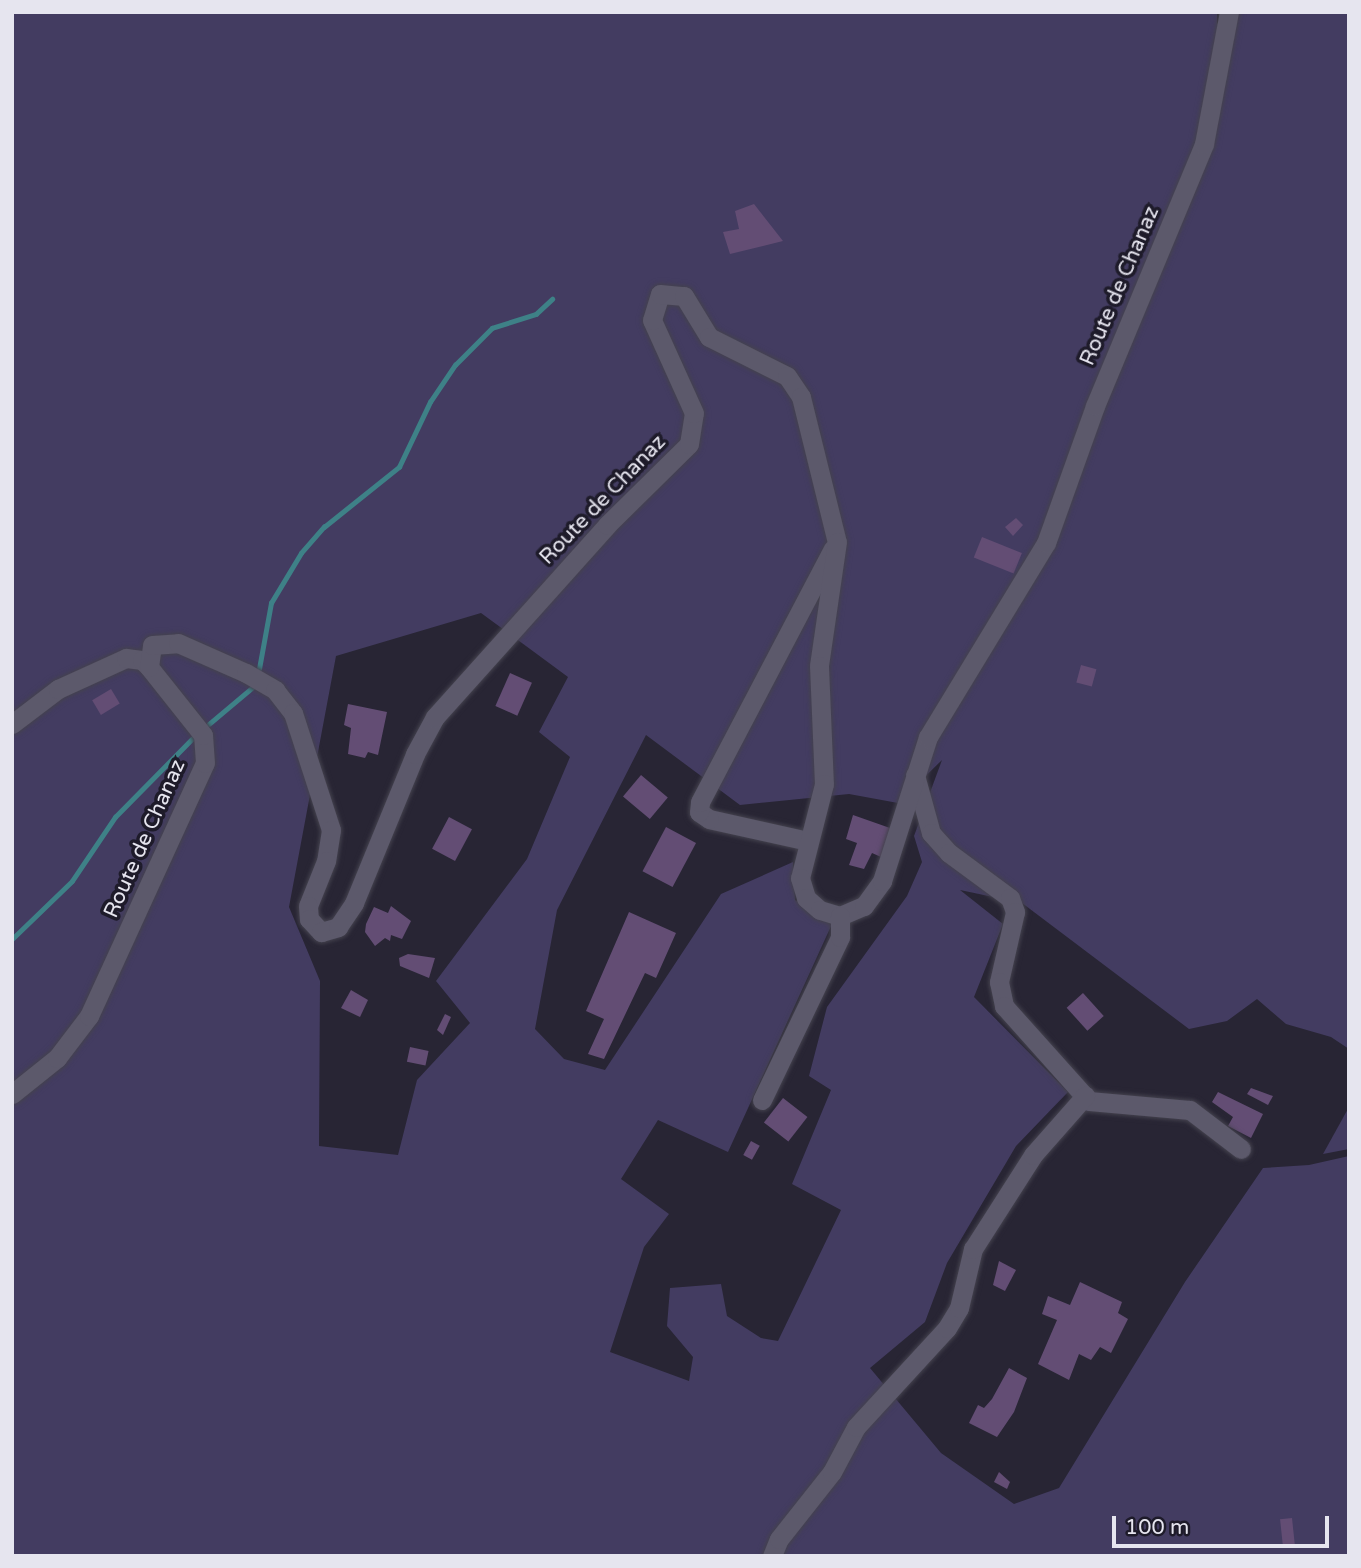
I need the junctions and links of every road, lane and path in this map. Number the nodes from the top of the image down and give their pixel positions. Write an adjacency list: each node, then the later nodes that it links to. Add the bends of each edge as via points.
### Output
1 (1229, 12): 5 (street, Route de Chanaz, via 1204,145 1095,406 1046,543 941,712)
2 (837, 542): 3 (street, Route de Chanaz, via 812,429 796,388 770,365 721,347 709,337 684,296 657,296 654,326 694,413 689,444 590,544 435,717 415,754 354,903 330,932 314,926 308,906 330,847 329,816 293,713 275,690 178,643 152,645); 6 (street, Route de Chanaz, via 819,666 824,783); 6 (street, via 700,802 699,812 709,819)
3 (149, 667): 4 (street, via 142,660 126,658 58,689); 8 (street, Route de Chanaz, via 203,735 205,763 89,1016 57,1058)
4 (12, 724)
5 (915, 775): 7 (street, Route de Chanaz, via 873,898); 9 (street, via 931,833 949,853 1001,891 1015,912 999,982 1003,1006)
6 (808, 841): 7 (street, Route de Chanaz, via 800,878 803,890 820,910)
7 (840, 916): 10 (street, via 840,937)
8 (12, 1094)
9 (1085, 1096): 11 (street, via 1094,1103 1189,1110); 12 (street, via 1033,1155 973,1248 959,1308 947,1328 856,1427 832,1472 779,1539)
10 (762, 1100)
11 (1241, 1149)
12 (772, 1556)

